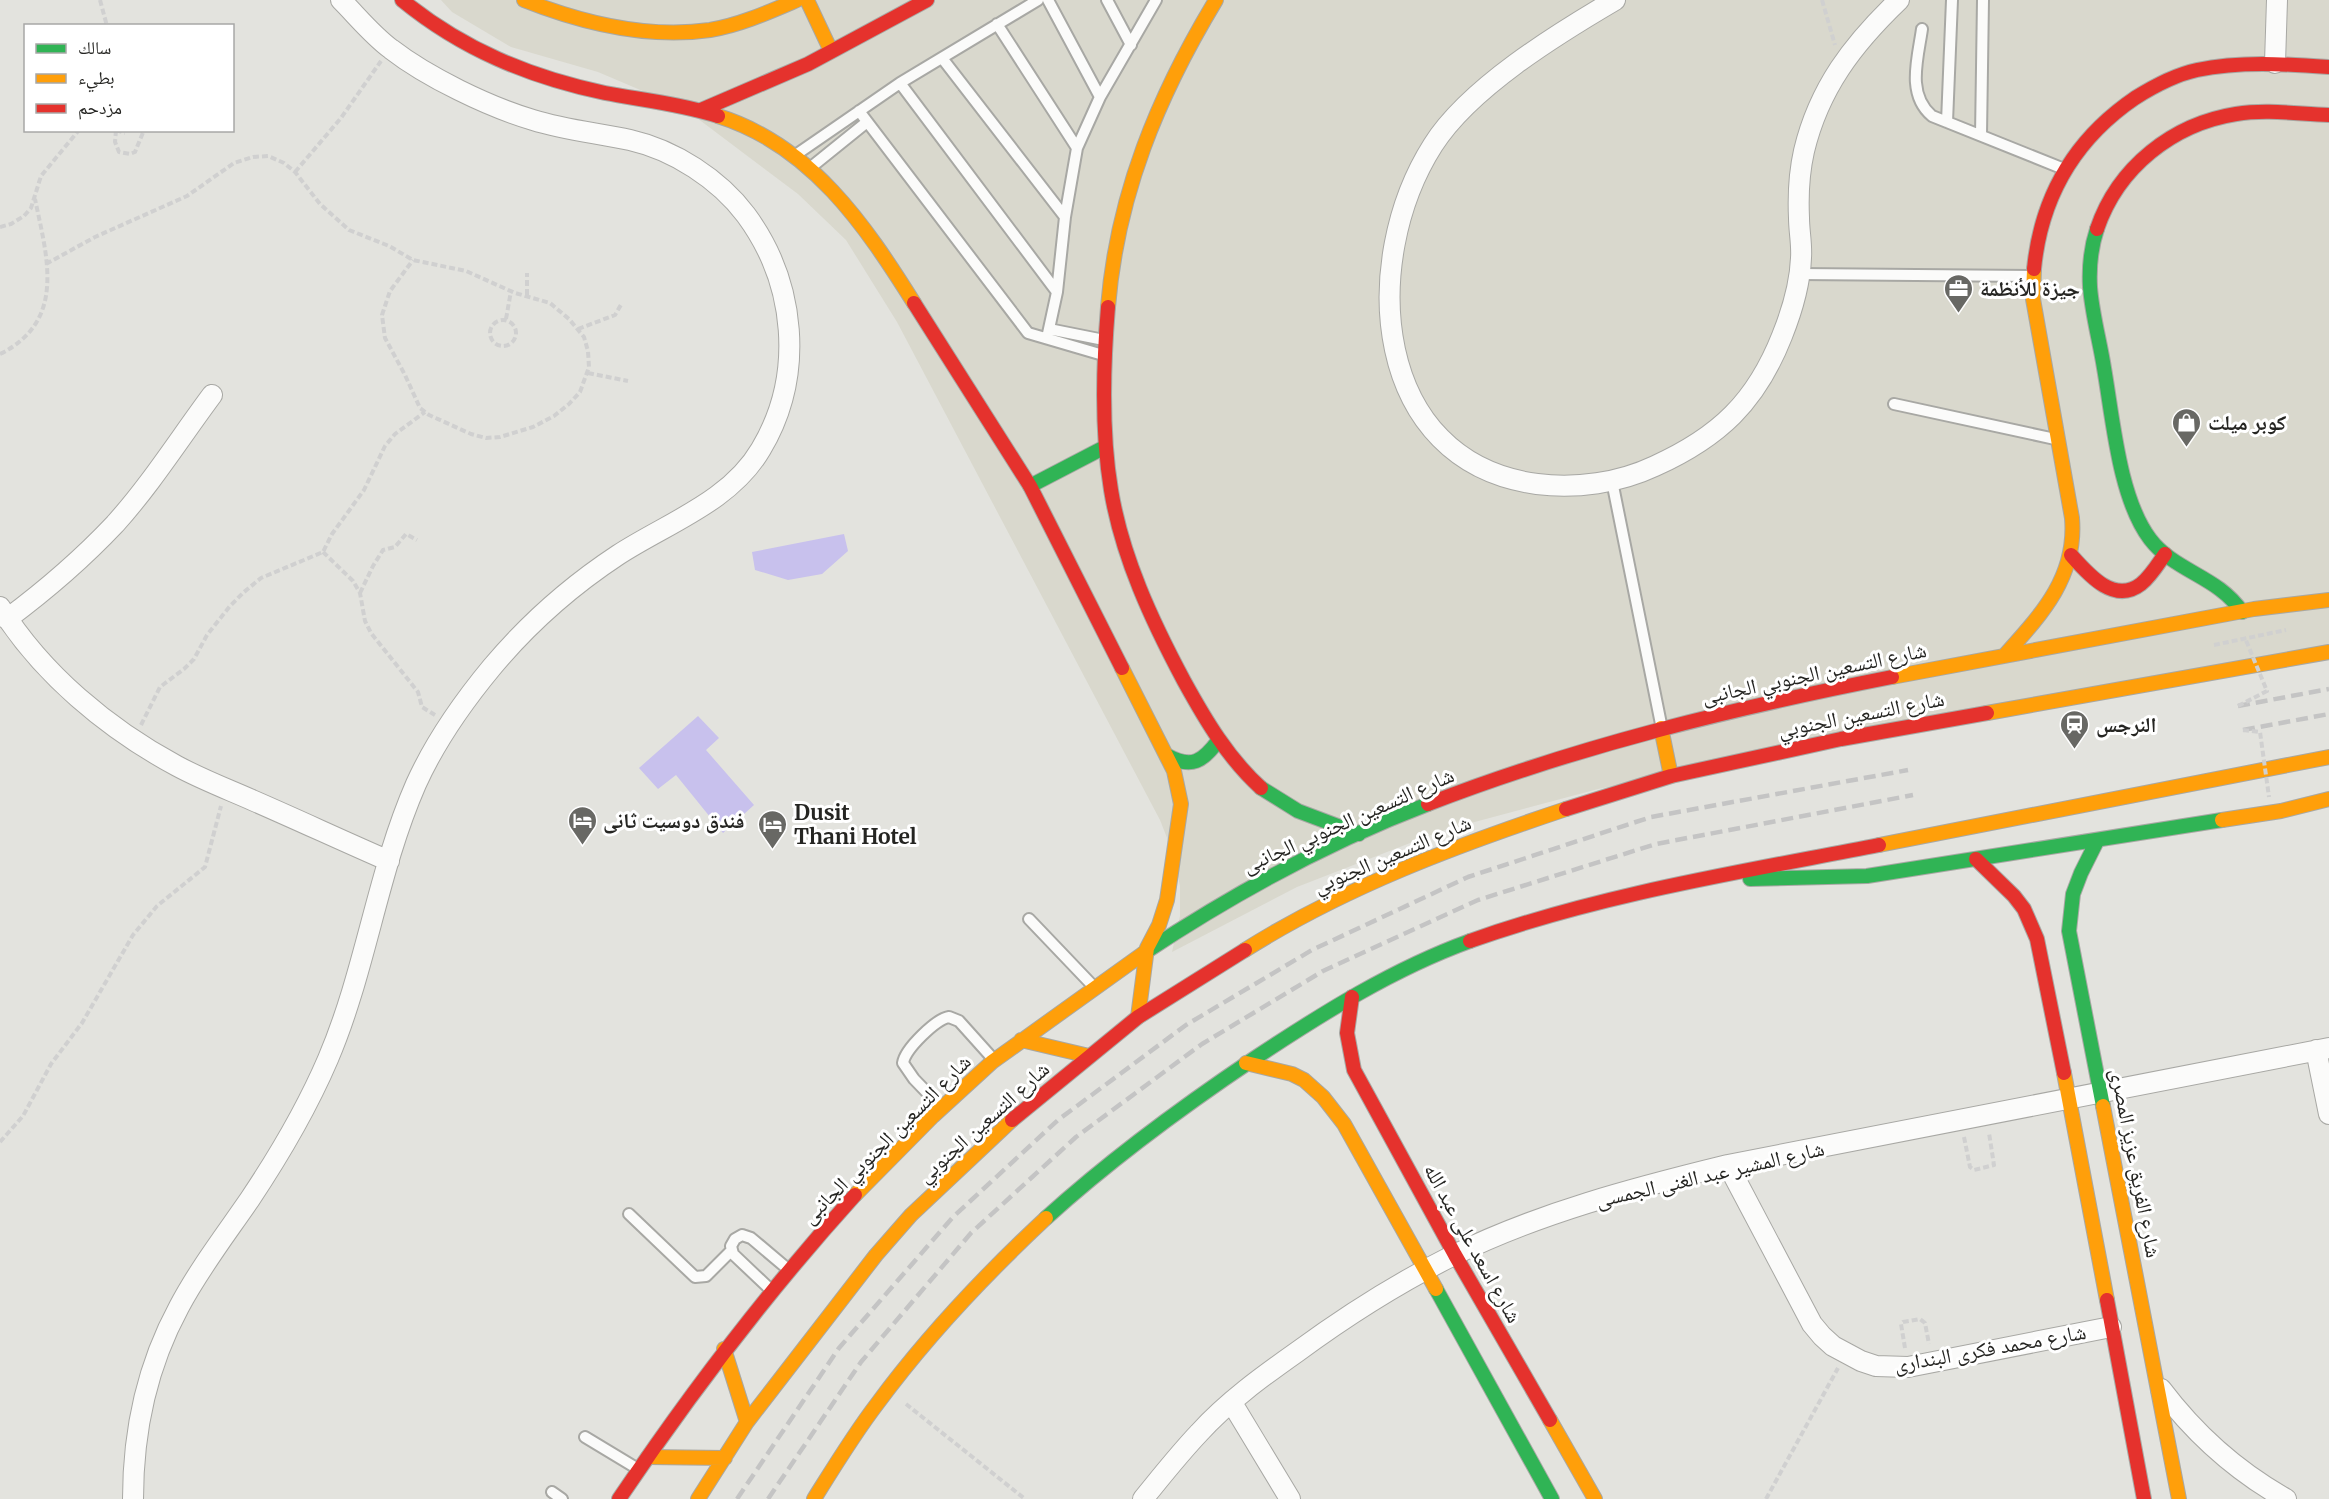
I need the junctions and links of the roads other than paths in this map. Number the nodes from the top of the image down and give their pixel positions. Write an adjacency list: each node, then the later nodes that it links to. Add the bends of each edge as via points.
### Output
1 (340, 0): 65 (street, via 390,48 473,97 532,120 635,141 675,157 712,180 742,210 766,246 782,286 790,329 788,372 781,403 760,452 731,486 584,579 519,637 490,670 438,743 417,782)
2 (402, 0): 26 (street, via 447,34 504,63 596,91)
3 (524, 0): 4 (street, via 606,25 657,32 708,30 758,17)
4 (797, 0)
5 (807, 0): 20 (street)
6 (927, 0): 20 (street)
7 (1038, 0): 17 (lane)
8 (1048, 0): 25 (lane)
9 (1107, 0): 19 (lane)
10 (1156, 0): 19 (lane)
11 (1216, 0): 41 (street, via 1167,84 1135,165 1113,250)
12 (1616, 0): 47 (street, via 1487,86 1443,132 1423,161 1404,205 1390,278 1394,344 1404,384 1423,418 1450,447 1484,469 1524,482 1568,486)
13 (1899, 0): 37 (street, via 1875,22 1841,66 1819,107 1804,152 1798,198)
14 (1952, 0): 30 (lane)
15 (1983, 0): 31 (lane)
16 (2277, 0): 22 (street)
17 (997, 24): 21 (lane); 32 (lane)
18 (1922, 28): 30 (lane, via 1917,97 1932,116)
19 (1131, 45): 25 (lane)
20 (831, 51): 26 (street)
21 (942, 58): 24 (lane); 36 (lane)
22 (2275, 63): 23 (street); 35 (street, via 2235,63 2195,70 2157,84 2123,104 2092,131)
23 (2329, 67)
24 (900, 83): 27 (lane); 39 (lane)
25 (1100, 97): 32 (lane)
26 (701, 110): 33 (street, via 740,124)
27 (859, 111): 29 (lane); 33 (lane)
28 (2329, 115): 50 (street, via 2238,114 2206,120 2177,132 2128,171 2097,226 2090,288 2123,475 2140,525)
29 (867, 122): 34 (lane); 40 (lane, via 1028,333)
30 (1947, 122): 31 (lane)
31 (1981, 135): 35 (lane)
32 (1077, 148): 36 (lane)
33 (794, 156): 34 (street)
34 (810, 168): 48 (street, via 849,206 876,243)
35 (2064, 169): 38 (street, via 2049,198 2037,236)
36 (1065, 218): 39 (lane)
37 (1800, 274): 38 (lane); 47 (street, via 1772,361 1741,408 1692,448)
38 (2032, 276): 45 (street)
39 (1057, 292): 40 (lane)
40 (1048, 333): 41 (lane); 42 (lane)
41 (1105, 340): 42 (street)
42 (1103, 355): 46 (street)
43 (212, 395): 53 (street, via 116,522 46,590)
44 (1894, 404): 45 (lane)
45 (2058, 440): 49 (street, via 2072,518)
46 (1105, 447): 48 (street); 57 (street, via 1117,519 1136,579 1158,632)
47 (1612, 481): 56 (lane)
48 (1030, 486): 58 (street)
49 (2071, 555): 50 (street, via 2100,584 2124,591 2144,581); 55 (street, via 2056,589)
50 (2164, 555): 52 (street, via 2222,587)
51 (2329, 600): 52 (street, شارع التسعين الجنوبي الجانبى)
52 (2241, 612): 55 (street, شارع التسعين الجنوبي الجانبى)
53 (4, 613): 65 (street, via 69,688 133,739 178,766)
54 (2329, 652): 60 (street, شارع التسعين الجنوبي, via 1852,737)
55 (2004, 656): 56 (street, شارع التسعين الجنوبي الجانبى, via 1797,695)
56 (1661, 728): 60 (street); 62 (street, شارع التسعين الجنوبي الجانبى, via 1470,788)
57 (1218, 741): 58 (street, via 1202,760 1191,764); 62 (street, via 1249,778 1280,801)
58 (1168, 756): 68 (street, via 1180,804 1167,900)
59 (2329, 757): 66 (street)
60 (1671, 776): 71 (street, شارع التسعين الجنوبي, via 1458,846 1356,890 1261,940)
61 (2329, 799): 63 (street, via 2281,811)
62 (1359, 834): 68 (street, شارع التسعين الجنوبي الجانبى, via 1253,885)
63 (2097, 841): 64 (street); 77 (street, شارع الفريق عزيز المصرى, via 2074,885 2068,915)
64 (1976, 860): 66 (street, via 1832,878); 78 (street, via 2014,896 2031,922)
65 (389, 861): 98 (street, via 347,1010 306,1106 281,1151 178,1307 158,1351 135,1445)
66 (1718, 877): 70 (street, via 1548,914 1443,951)
67 (1029, 919): 69 (lane)
68 (1147, 948): 69 (street, شارع التسعين الجنوبي الجانبى); 71 (street)
69 (1094, 986): 72 (street, شارع التسعين الجنوبي الجانبى)
70 (1352, 997): 76 (street); 84 (street, شارع اسعد على عبد الله, via 1346,1026 1354,1070)
71 (1138, 1017): 74 (street, شارع التسعين الجنوبي)
72 (1021, 1040): 74 (street); 75 (street, شارع التسعين الجنوبي الجانبى)
73 (2322, 1049): 77 (street, شارع المشير عبد الغنى الجمسى); 80 (street)
74 (1089, 1056): 92 (street, شارع التسعين الجنوبي, via 1007,1125 911,1215)
75 (994, 1060): 79 (street, شارع التسعين الجنوبي الجانبى); 79 (lane, via 959,1021 949,1017 939,1020 906,1053 903,1063)
76 (1246, 1064): 86 (street, via 1283,1069 1299,1076 1329,1102); 102 (street, via 1157,1127 1057,1206 966,1295 887,1390)
77 (2101, 1091): 78 (street, شارع المشير عبد الغنى الجمسى); 90 (street, شارع الفريق عزيز المصرى)
78 (2069, 1097): 81 (street, شارع المشير عبد الغنى الجمسى); 88 (street)
79 (941, 1108): 85 (street, شارع التسعين الجنوبي الجانبى)
80 (2329, 1114)
81 (1728, 1165): 84 (street, شارع المشير عبد الغنى الجمسى, via 1586,1203); 88 (street, شارع محمد فكرى البندارى, via 1812,1324 1846,1354 1876,1366 1908,1367)
82 (628, 1214): 83 (lane, via 694,1277 706,1276)
83 (731, 1251): 85 (lane, via 735,1239 746,1235); 87 (lane)
84 (1455, 1255): 86 (street, شارع المشير عبد الغنى الجمسى); 106 (street, شارع اسعد على عبد الله)
85 (789, 1270): 87 (street, شارع التسعين الجنوبي الجانبى)
86 (1425, 1271): 91 (street, شارع المشير عبد الغنى الجمسى, via 1323,1333); 105 (street)
87 (772, 1291): 89 (street, شارع التسعين الجنوبي الجانبى)
88 (2111, 1327): 107 (street)
89 (724, 1349): 92 (street); 94 (street, شارع التسعين الجنوبي الجانبى)
90 (2156, 1383): 108 (street, شارع الفريق عزيز المصرى); 109 (street, via 2217,1451)
91 (1232, 1402): 103 (street, شارع المشير عبد الغنى الجمسى, via 1200,1432); 104 (street)
92 (747, 1422): 95 (street, شارع التسعين الجنوبي)
93 (585, 1437): 96 (lane)
94 (648, 1457): 95 (street); 96 (street, شارع التسعين الجنوبي الجانبى)
95 (725, 1458): 101 (street, شارع التسعين الجنوبي)
96 (639, 1470): 100 (street, شارع التسعين الجنوبي الجانبى)
97 (552, 1492): 99 (lane)
98 (133, 1499)
99 (562, 1499)
100 (619, 1499)
101 (698, 1499)
102 (814, 1499)
103 (1143, 1499)
104 (1290, 1499)
105 (1552, 1499)
106 (1595, 1499)
107 (2144, 1499)
108 (2180, 1499)
109 (2286, 1499)

